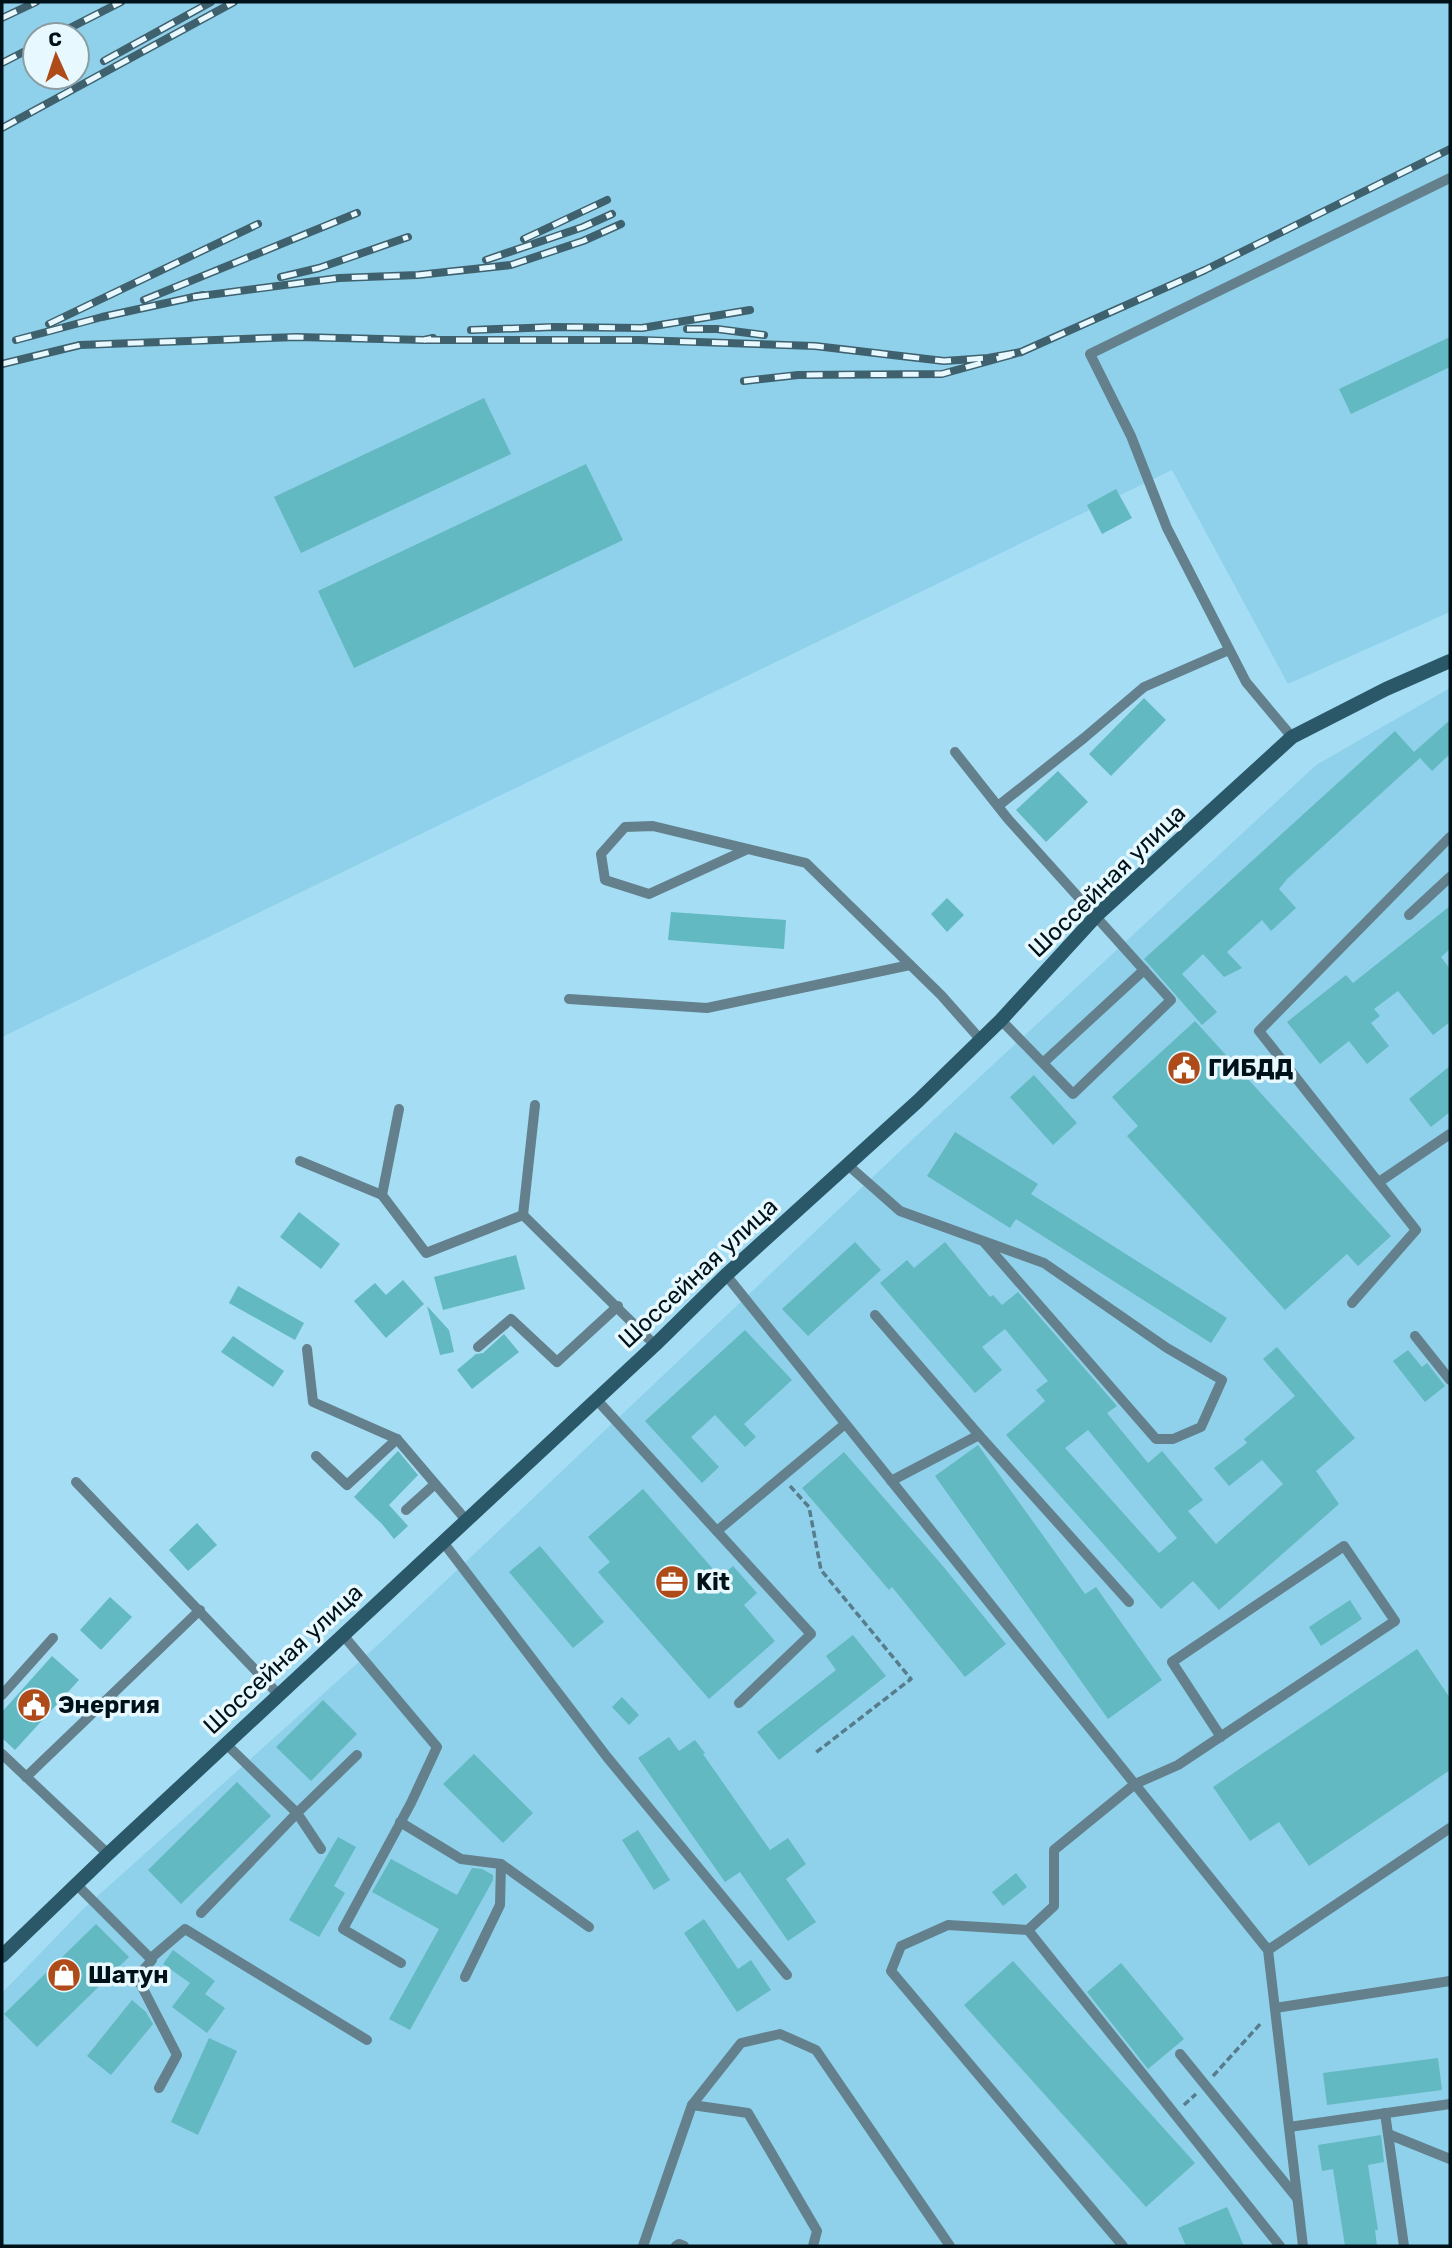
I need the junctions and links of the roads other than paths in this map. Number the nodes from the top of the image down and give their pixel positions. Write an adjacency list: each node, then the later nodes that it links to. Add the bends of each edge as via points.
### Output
1 (1450, 178): 2 (lane, via 1090,354 1131,436 1167,528)
2 (1229, 650): 4 (lane, via 1246,682); 6 (lane, via 1144,687)
3 (1450, 662): 4 (main road, Шоссейная улица)
4 (1292, 737): 10 (main road, Шоссейная улица)
5 (955, 752): 6 (lane)
6 (998, 806): 10 (lane)
7 (1450, 837): 23 (lane, via 1259,1031)
8 (748, 849): 8 (lane, via 653,826 625,827 601,854 605,880 649,894); 12 (lane, via 806,863)
9 (1450, 877): 11 (lane)
10 (1097, 915): 13 (lane); 15 (main road, Шоссейная улица)
11 (1409, 915)
12 (910, 965): 14 (lane, via 706,1008); 16 (lane)
13 (1144, 971): 17 (lane); 17 (lane, via 1171,1000 1073,1094)
14 (569, 999)
15 (1001, 1020): 16 (main road, Шоссейная улица); 17 (lane)
16 (980, 1039): 22 (main road, Шоссейная улица)
17 (1044, 1062)
18 (535, 1105): 25 (lane)
19 (399, 1109): 24 (lane)
20 (1450, 1134): 23 (lane)
21 (300, 1161): 24 (lane)
22 (849, 1166): 26 (lane, via 900,1211); 27 (main road, Шоссейная улица)
23 (1378, 1182): 28 (lane, via 1416,1230)
24 (382, 1195): 25 (lane, via 426,1253)
25 (523, 1215): 29 (lane)
26 (983, 1241): 26 (lane, via 1044,1263 1222,1380 1201,1427 1173,1439 1156,1439)
27 (726, 1275): 32 (main road, Шоссейная улица); 37 (lane)
28 (1352, 1303)
29 (618, 1307): 32 (lane); 33 (lane, via 557,1362 511,1319)
30 (875, 1315): 38 (lane)
31 (1415, 1336): 35 (lane)
32 (655, 1345): 36 (main road, Шоссейная улица)
33 (478, 1347)
34 (307, 1349): 39 (lane, via 313,1402)
35 (1450, 1380)
36 (596, 1399): 45 (main road, Шоссейная улица); 46 (lane)
37 (845, 1424): 41 (lane); 46 (lane)
38 (979, 1436): 41 (lane); 48 (lane)
39 (397, 1439): 40 (lane, via 346,1485); 43 (lane)
40 (316, 1456)
41 (891, 1481): 60 (lane)
42 (76, 1482): 49 (lane)
43 (435, 1484): 44 (lane); 45 (lane)
44 (406, 1510)
45 (466, 1520): 47 (main road, Шоссейная улица)
46 (718, 1531): 54 (lane, via 811,1634)
47 (443, 1542): 50 (main road, Шоссейная улица); 75 (lane, via 607,1757)
48 (1129, 1602)
49 (201, 1610): 53 (lane); 59 (lane)
50 (343, 1635): 53 (main road, Шоссейная улица); 62 (lane, via 437,1747)
51 (53, 1638): 52 (lane)
52 (2, 1695)
53 (279, 1695): 56 (main road, Шоссейная улица)
54 (739, 1703)
55 (1221, 1737): 55 (lane, via 1172,1662 1344,1546 1395,1621); 60 (lane, via 1178,1765)
56 (226, 1744): 61 (lane); 65 (main road, Шоссейная улица)
57 (2, 1754): 59 (lane)
58 (356, 1755): 61 (lane)
59 (26, 1777): 65 (lane)
60 (1135, 1784): 70 (lane, via 1054,1850 1054,1906); 71 (lane)
61 (297, 1813): 64 (lane); 68 (lane)
62 (400, 1822): 66 (lane, via 461,1859); 74 (lane, via 343,1929)
63 (1450, 1828): 71 (lane)
64 (321, 1849)
65 (108, 1854): 67 (main road, Шоссейная улица)
66 (501, 1864): 69 (lane); 76 (lane, via 500,1905)
67 (76, 1884): 72 (main road, Шоссейная улица); 73 (lane)
68 (201, 1913)
69 (589, 1927)
70 (1028, 1930): 94 (lane, via 948,1924 901,1946 891,1971); 95 (lane)
71 (1268, 1950): 78 (lane)
72 (2, 1956)
73 (151, 1958): 79 (lane, via 185,1929); 81 (lane, via 137,1977 177,2055)
74 (401, 1963)
75 (787, 1975)
76 (465, 1977)
77 (1450, 1981): 78 (lane)
78 (1275, 2008): 85 (lane)
79 (366, 2040)
80 (1180, 2054): 88 (lane)
81 (159, 2088)
82 (1450, 2104): 84 (lane)
83 (692, 2105): 89 (lane); 92 (lane, via 748,2113 817,2231); 93 (lane, via 741,2043 780,2034 816,2050)
84 (1385, 2113): 85 (lane); 86 (lane)
85 (1289, 2127): 88 (lane)
86 (1388, 2134): 87 (lane); 97 (lane)
87 (1450, 2159)
88 (1297, 2199): 96 (lane)
89 (643, 2246)
90 (676, 2246): 91 (lane)
91 (684, 2246)
92 (813, 2246)
93 (950, 2246)
94 (1123, 2246)
95 (1280, 2246)
96 (1303, 2246)
97 (1404, 2246)

